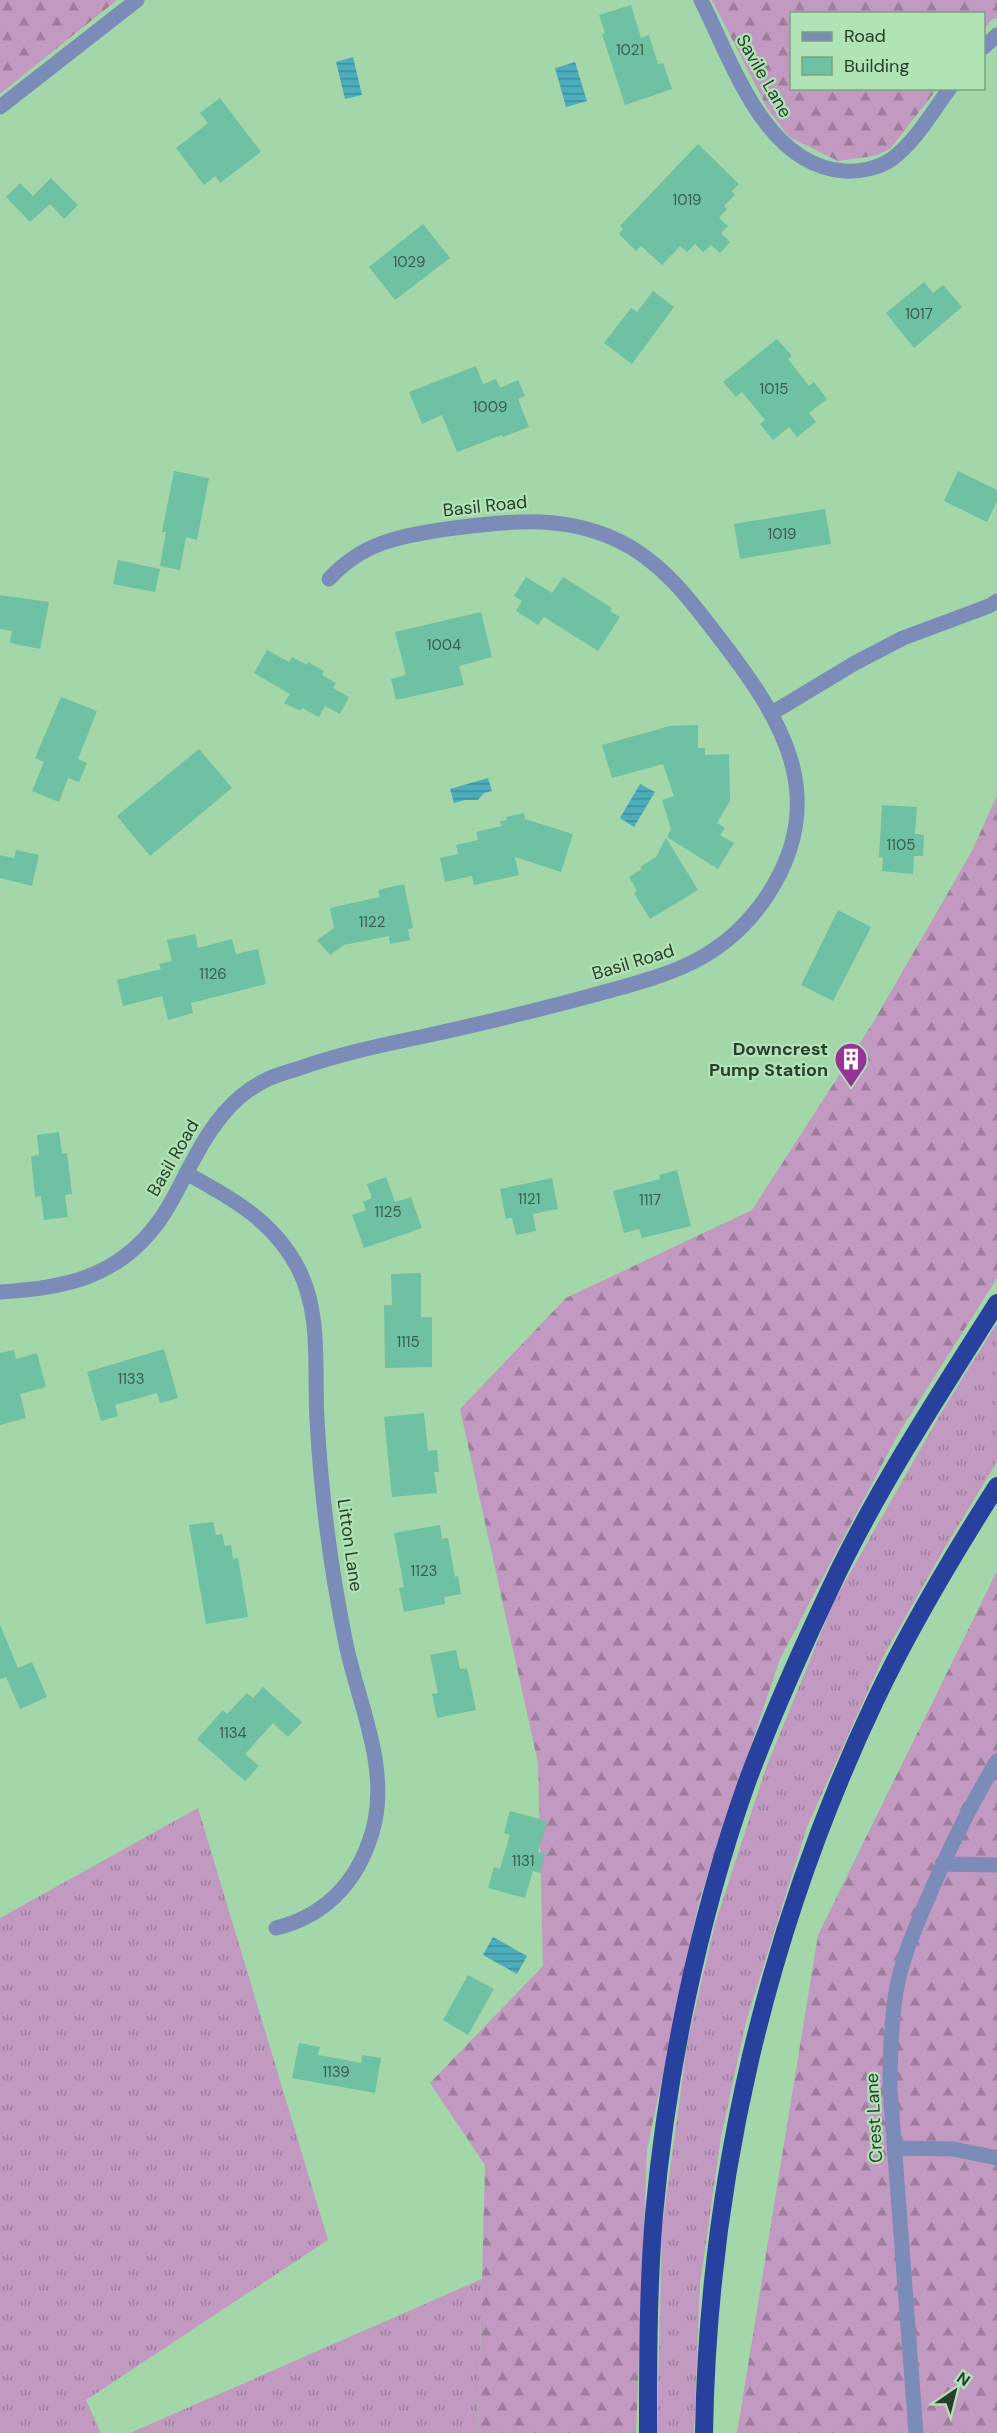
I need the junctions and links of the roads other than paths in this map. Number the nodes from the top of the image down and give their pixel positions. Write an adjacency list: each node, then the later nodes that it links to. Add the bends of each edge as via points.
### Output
1 (137, 0): 6 (street)
2 (701, 0): 5 (street, Savile Lane, via 729,60 768,125 786,146 809,163 851,171 890,160 906,147)
3 (997, 35): 4 (street)
4 (985, 47)
5 (949, 90)
6 (0, 107)
7 (329, 579): 9 (street, Basil Road, via 361,552 383,541 420,533 529,520 594,530 619,540 667,574 737,661)
8 (997, 601): 9 (street, via 903,638)
9 (772, 714): 10 (street, Basil Road, via 789,748 795,777 793,835 768,894 748,921 724,943 696,962 668,974 559,1005 378,1045 266,1080 218,1118)
10 (186, 1173): 11 (street, Basil Road, via 161,1219 122,1259 70,1284); 17 (street, Litton Lane, via 231,1197 268,1226 299,1269 309,1298 315,1335 324,1500 335,1582 346,1646 376,1763 375,1822 365,1852 350,1878 333,1900 315,1914)
11 (0, 1292)
12 (997, 1303): 20 (highway, via 841,1566 785,1686 746,1786 694,1966 672,2078 654,2217)
13 (997, 1486): 21 (highway, via 878,1694 823,1820 795,1898 753,2049 727,2174 708,2325)
14 (997, 1761): 15 (street, Crest Lane, via 973,1799)
15 (942, 1864): 16 (street); 18 (street, Crest Lane, via 914,1931 896,1991 890,2089)
16 (997, 1865)
17 (276, 1928)
18 (895, 2148): 19 (street, via 953,2149); 22 (street, Crest Lane)
19 (997, 2158)
20 (648, 2433)
21 (704, 2433)
22 (916, 2433)

